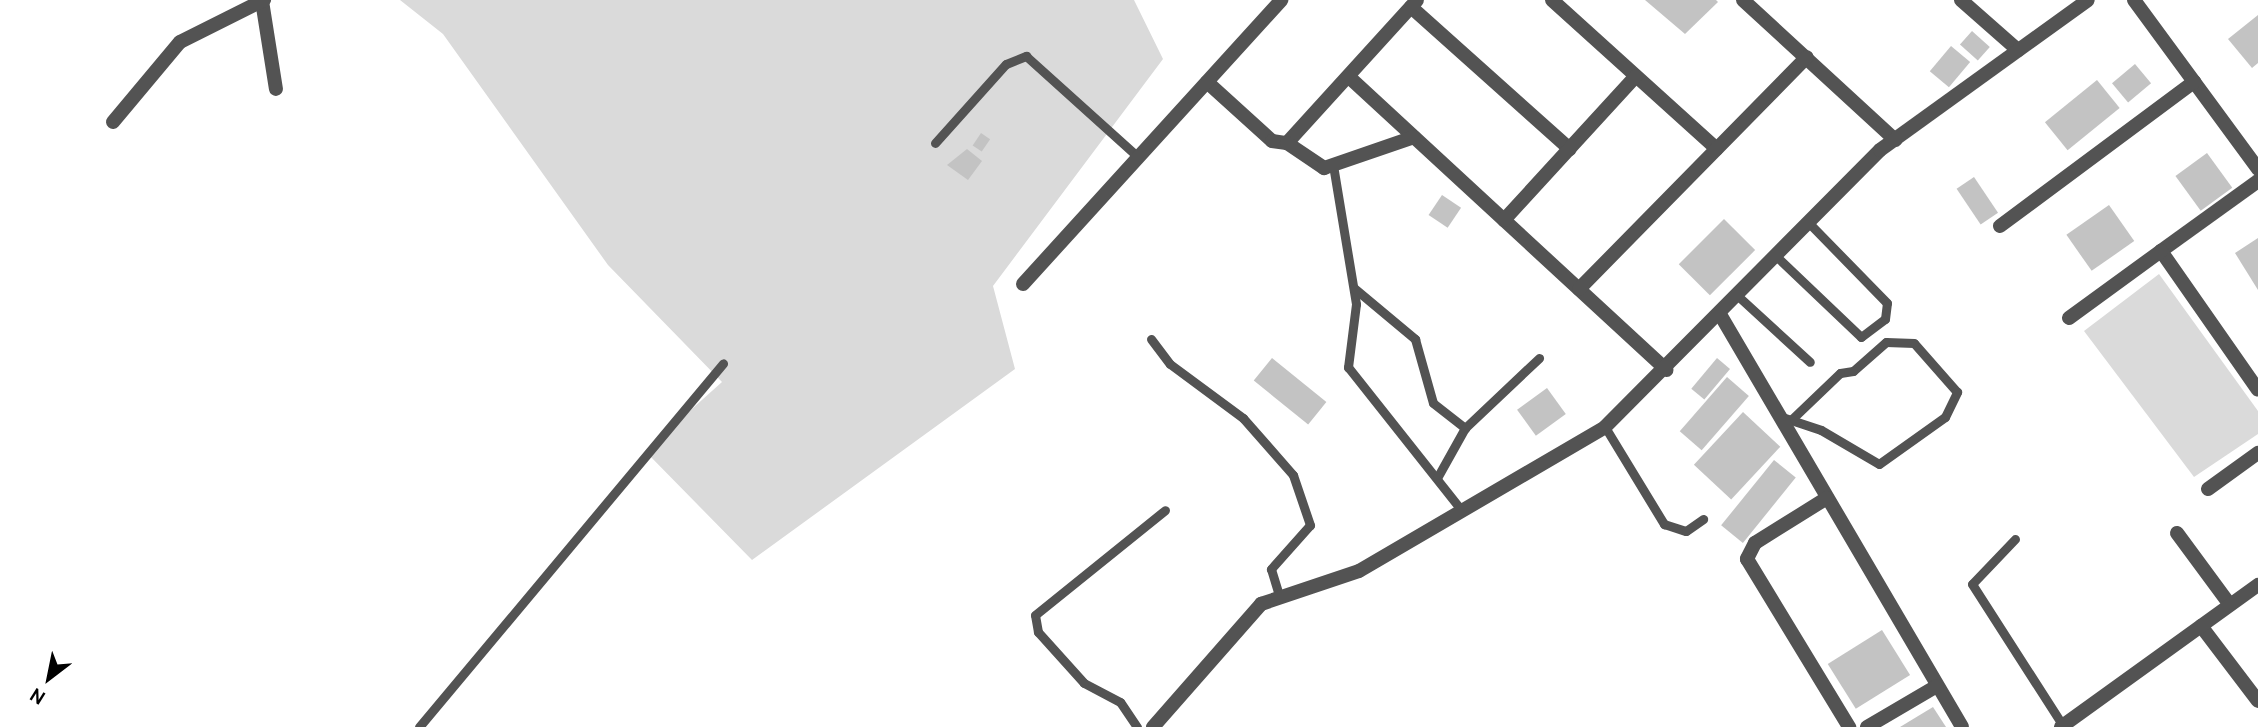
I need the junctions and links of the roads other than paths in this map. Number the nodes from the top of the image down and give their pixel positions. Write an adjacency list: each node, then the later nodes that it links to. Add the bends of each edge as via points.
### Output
1 (1281, 0): 13 (street)
2 (1552, 0): 11 (street)
3 (1743, 0): 10 (street)
4 (1961, 0): 9 (street)
5 (2088, 0): 9 (street)
6 (2134, 0): 14 (street)
7 (263, 1): 15 (street); 16 (street, via 180,43)
8 (1414, 3): 12 (street); 21 (street)
9 (2018, 50): 18 (street)
10 (1807, 57): 18 (street); 22 (street)
11 (1636, 76): 21 (street); 22 (street)
12 (1349, 77): 17 (street); 19 (street)
13 (1207, 82): 19 (street, via 1272,141); 23 (street)
14 (2194, 82): 25 (street); 29 (street)
15 (276, 89)
16 (113, 122)
17 (1414, 136): 24 (street); 27 (street)
18 (1895, 140): 28 (street)
19 (1287, 143): 24 (street, via 1324,168)
20 (934, 144): 23 (lane, via 1006,64 1026,56)
21 (1570, 149): 27 (street)
22 (1717, 149): 34 (street)
23 (1138, 157): 32 (street)
24 (1333, 165): 33 (lane)
25 (2258, 169)
26 (2258, 181): 30 (street)
27 (1504, 220): 34 (street)
28 (1809, 223): 31 (street); 31 (lane, via 1887,303 1885,319 1861,337)
29 (2000, 226)
30 (2161, 251): 37 (street); 43 (street)
31 (1777, 257): 35 (street)
32 (1023, 284)
33 (1354, 288): 46 (lane, via 1415,339 1433,402); 48 (lane, via 1348,368)
34 (1580, 289): 42 (street)
35 (1739, 297): 36 (street); 40 (lane)
36 (1721, 316): 42 (street); 44 (street)
37 (2069, 318)
38 (1151, 339): 57 (lane, via 1170,364 1242,418 1293,475 1310,525 1272,569)
39 (1539, 358): 46 (lane)
40 (1810, 362)
41 (723, 363): 63 (lane)
42 (1666, 370): 45 (street)
43 (2258, 390)
44 (1785, 418): 44 (lane, via 1840,373 1897,340 1914,343 1957,392 1952,409 1886,463 1870,461); 50 (street)
45 (1605, 427): 52 (street); 53 (lane, via 1664,524 1686,531)
46 (1465, 428): 48 (lane)
47 (2258, 453): 49 (street)
48 (1437, 478): 52 (lane)
49 (2208, 489)
50 (1827, 498): 60 (street); 66 (street, via 1755,543 1747,559)
51 (1165, 510): 64 (lane, via 1035,615 1038,632 1084,683 1120,702)
52 (1462, 511): 57 (street, via 1359,571)
53 (1703, 519)
54 (2177, 533): 58 (street)
55 (2015, 539): 62 (lane, via 1972,584)
56 (2258, 584): 58 (street)
57 (1279, 595): 65 (street, via 1250,615 1191,691)
58 (2230, 605): 59 (street)
59 (2202, 626): 61 (street); 62 (street)
60 (1937, 686): 67 (street); 68 (street)
61 (2258, 701)
62 (2062, 726)
63 (419, 727)
64 (1137, 727)
65 (1153, 727)
66 (1849, 727)
67 (1867, 727)
68 (1962, 727)

